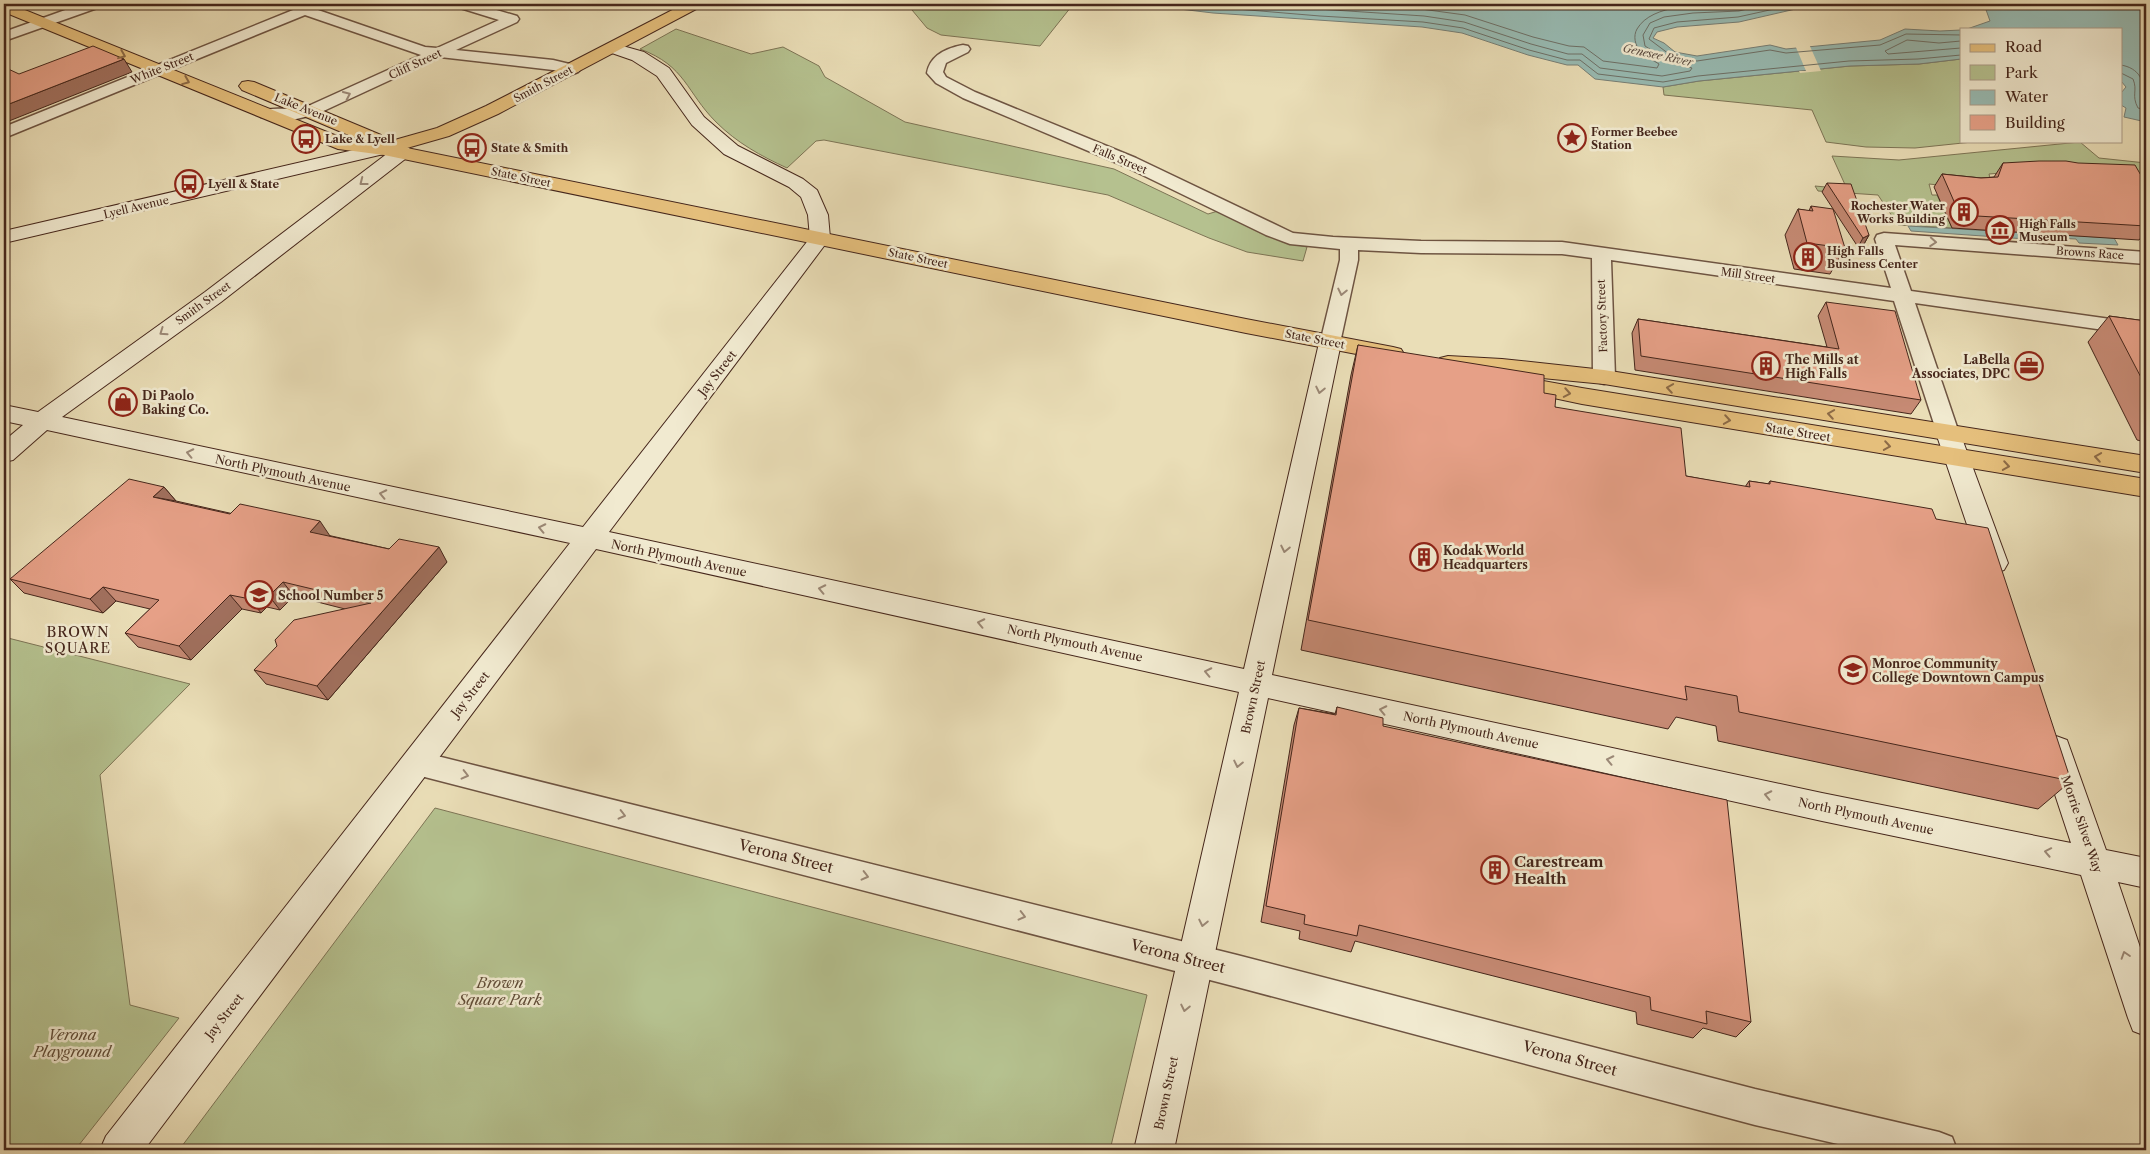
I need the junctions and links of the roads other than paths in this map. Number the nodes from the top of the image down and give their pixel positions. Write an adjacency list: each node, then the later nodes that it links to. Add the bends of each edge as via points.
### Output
1 (95, 4): 8 (street)
2 (320, 4): 7 (street, White Street)
3 (462, 4): 15 (street, Cliff Street, via 512,19)
4 (695, 4): 12 (main road, Smith Street)
5 (47, 6): 8 (main road)
6 (4, 7): 9 (main road, Lake Avenue)
7 (304, 10): 15 (street, via 410,48); 16 (street, White Street)
8 (66, 14): 9 (street); 10 (main road)
9 (42, 23): 11 (street); 19 (main road, Lake Avenue, one-way to 19)
10 (88, 23)
11 (4, 38)
12 (612, 48): 18 (main road, Smith Street); 26 (street, via 646,60 663,72 698,121 731,150 796,183 810,194 818,215)
13 (963, 49): 27 (street, Falls Street, via 941,59 935,73 941,80 969,95 1130,162 1278,234)
14 (161, 51): 16 (main road)
15 (438, 53): 18 (street); 21 (street, Cliff Street, one-way to 15)
16 (182, 60): 17 (main road); 19 (street, White Street)
17 (206, 69)
18 (572, 69): 24 (main road, Smith Street, via 458,126)
19 (158, 70): 22 (main road, Lake Avenue, one-way to 22); 23 (street, White Street)
20 (231, 79): 21 (main road, Lake Avenue)
21 (311, 111): 22 (street, Cliff Street, via 292,115); 24 (main road, Lake Avenue, via 368,135)
22 (267, 114): 24 (main road, Lake Avenue, via 342,144)
23 (4, 133)
24 (393, 150): 25 (street, Lyell Avenue); 26 (main road, State Street); 36 (street, Smith Street, one-way to 36, via 213,297 76,394)
25 (4, 237)
26 (820, 238): 32 (main road, State Street); 42 (street, Jay Street)
27 (1349, 244): 29 (street, Mill Street, via 1543,247); 32 (street, Brown Street, one-way to 32, via 1349,260)
28 (2146, 250): 30 (street, Browns Race, one-way to 28, via 1884,239)
29 (1601, 254): 30 (street, Mill Street); 34 (street, Factory Street)
30 (1902, 296): 31 (street, Mill Street); 37 (street)
31 (2146, 330)
32 (1330, 343): 33 (main road, State Street); 44 (street, Brown Street, one-way to 44)
33 (1452, 364): 34 (main road, State Street, via 1502,366); 39 (main road, State Street, one-way to 39, via 1559,392)
34 (1604, 378): 37 (main road, State Street, one-way to 34)
35 (4, 413): 36 (street, North Plymouth Avenue)
36 (42, 422): 38 (street, Smith Street); 42 (street, North Plymouth Avenue, one-way to 36)
37 (1948, 433): 39 (street); 40 (main road, State Street, one-way to 37)
38 (4, 454)
39 (1958, 458): 41 (main road, State Street, one-way to 41); 43 (street)
40 (2146, 464)
41 (2146, 488)
42 (590, 538): 44 (street, North Plymouth Avenue, one-way to 42); 46 (street, Jay Street)
43 (2001, 584)
44 (1256, 682): 47 (street, North Plymouth Avenue, one-way to 44, via 1822,807); 49 (street, Brown Street, one-way to 49)
45 (2046, 720): 47 (street, Morrie Silver Way)
46 (417, 763): 49 (street, Verona Street, one-way to 49); 51 (street, Jay Street)
47 (2095, 862): 48 (street, North Plymouth Avenue); 50 (street, Morrie Silver Way, one-way to 47)
48 (2146, 873)
49 (1195, 960): 52 (street, Brown Street, one-way to 52); 53 (street, Verona Street, via 1755,1107)
50 (2146, 1018)
51 (120, 1150)
52 (1154, 1150)
53 (1939, 1150)

